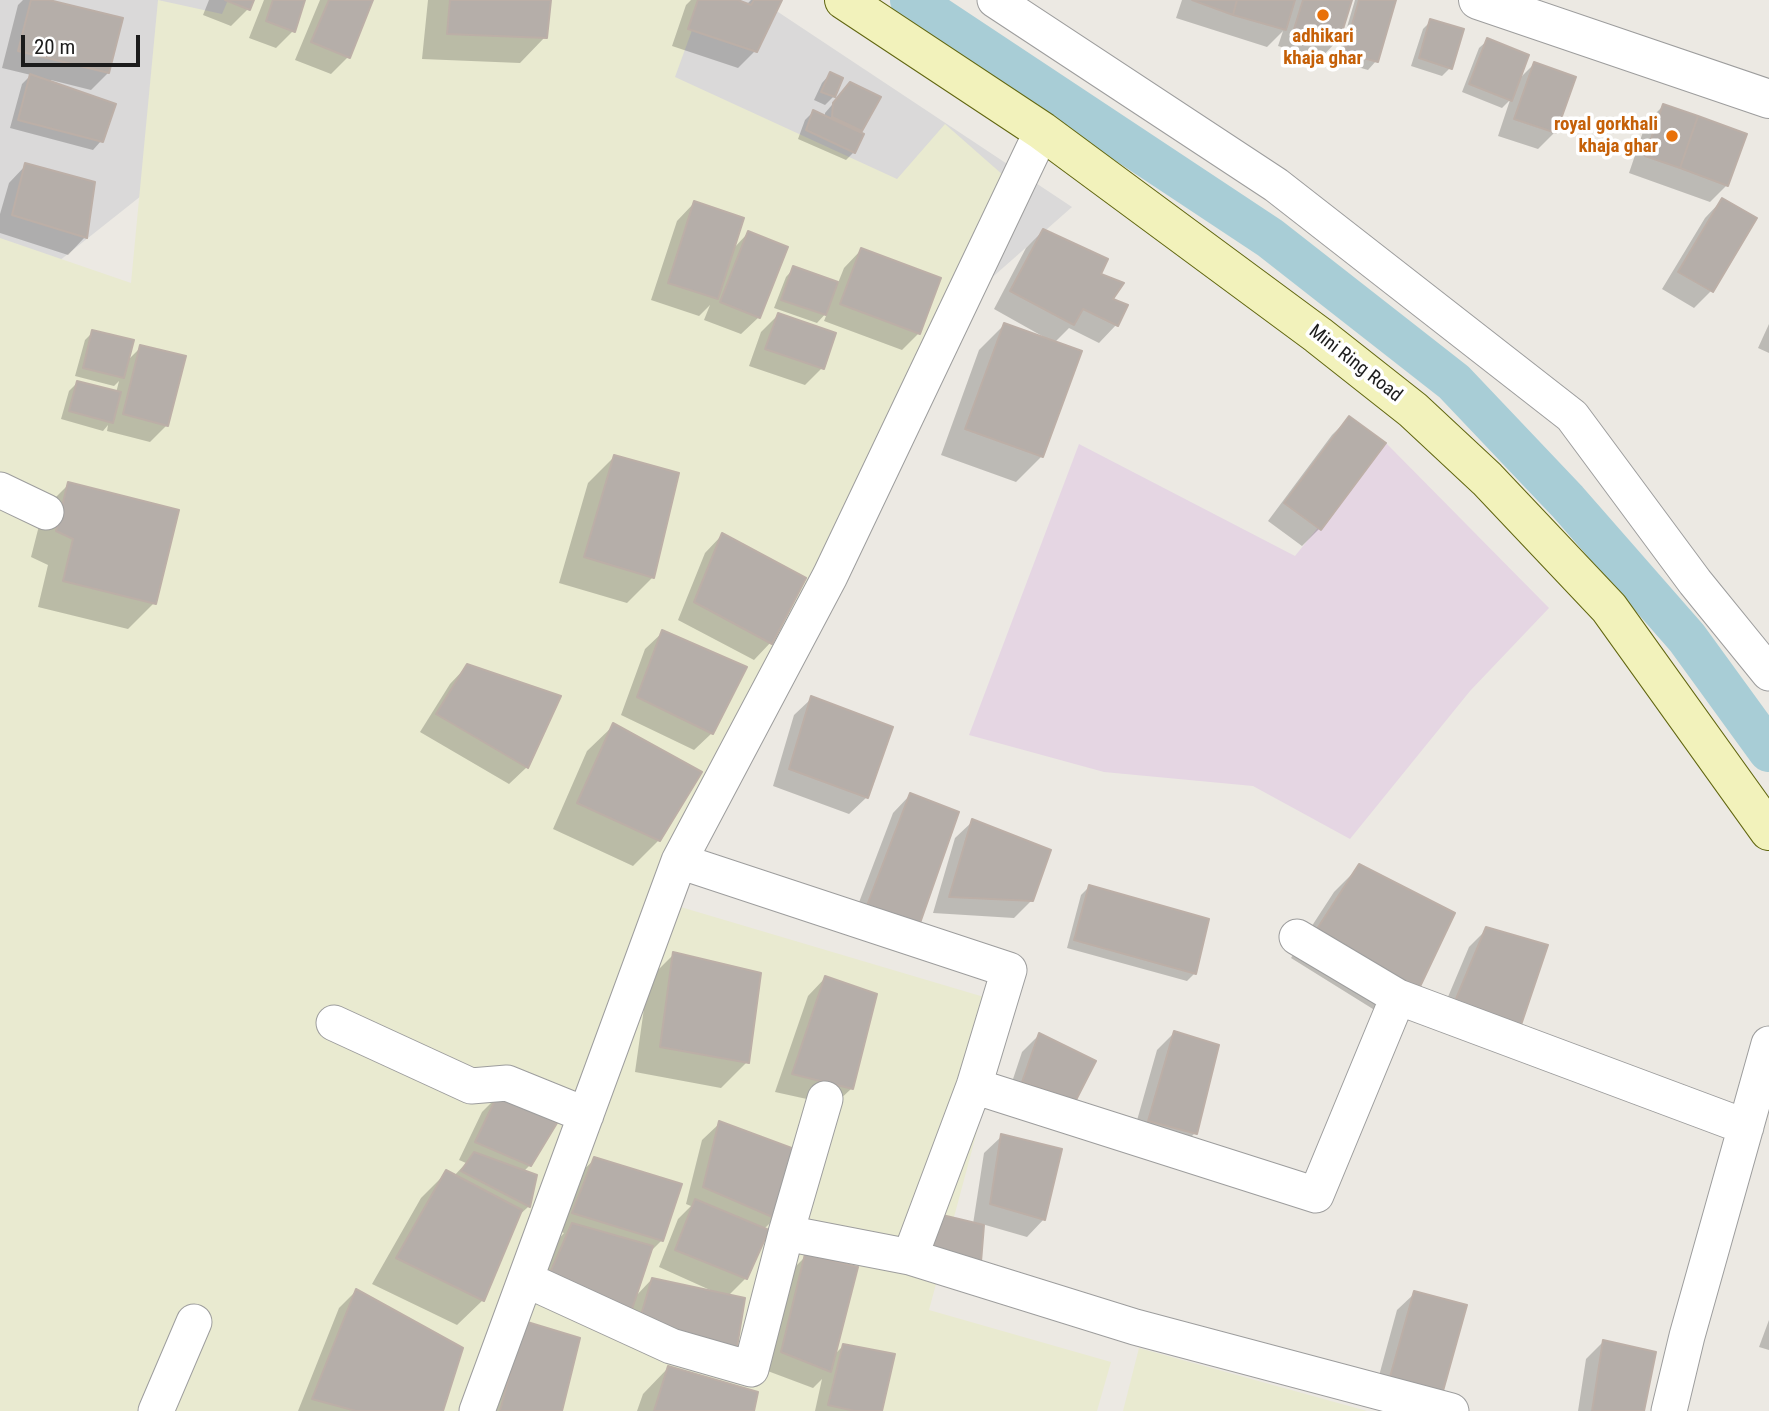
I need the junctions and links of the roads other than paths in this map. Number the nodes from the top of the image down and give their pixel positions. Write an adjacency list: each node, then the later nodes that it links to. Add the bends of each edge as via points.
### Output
1 (844, 0): 5 (main road, Mini Ring Road)
2 (995, 0): 8 (street, via 1276,185 1572,416)
3 (1478, 0): 4 (street)
4 (1769, 99)
5 (1042, 131): 9 (main road, Mini Ring Road, via 1329,343 1413,410 1487,479 1609,608); 10 (street, via 830,576)
6 (0, 490): 7 (street)
7 (46, 512)
8 (1769, 673)
9 (1769, 831)
10 (679, 861): 15 (street, via 1009,970); 17 (street)
11 (1297, 937): 12 (street)
12 (1398, 997): 15 (street, via 1316,1195); 18 (street)
13 (334, 1023): 17 (street, via 471,1086 507,1083)
14 (1769, 1044): 18 (street)
15 (974, 1086): 20 (street)
16 (825, 1099): 19 (street)
17 (586, 1115): 21 (street)
18 (1746, 1126): 26 (street)
19 (786, 1233): 20 (street); 21 (street, via 751,1369 671,1346)
20 (909, 1257): 25 (street, via 1135,1326)
21 (527, 1280): 24 (street)
22 (194, 1322): 23 (street)
23 (156, 1411)
24 (477, 1411)
25 (1451, 1411)
26 (1669, 1411)

